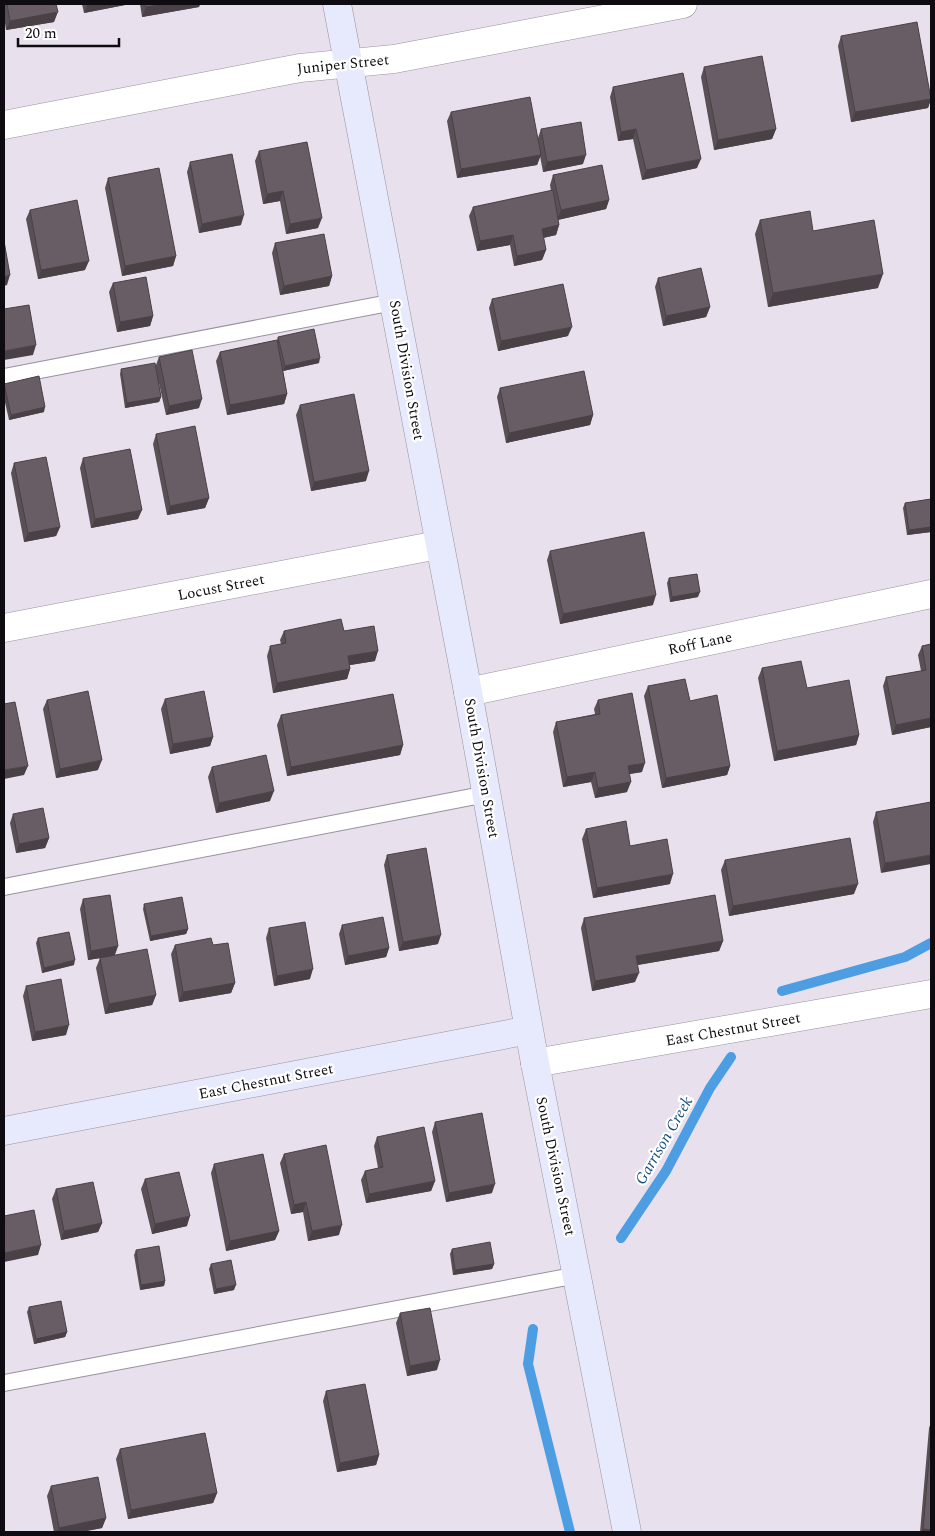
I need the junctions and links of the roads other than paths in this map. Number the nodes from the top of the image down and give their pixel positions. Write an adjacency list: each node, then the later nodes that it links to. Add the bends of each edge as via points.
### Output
1 (337, 4): 3 (street, South Division Street)
2 (683, 4): 3 (street, Juniper Street, via 394,59)
3 (348, 63): 4 (street, Juniper Street, via 300,68); 5 (street, South Division Street)
4 (4, 125)
5 (394, 302): 6 (lane); 7 (street, South Division Street)
6 (4, 377)
7 (438, 545): 9 (street, Locust Street); 10 (street, South Division Street)
8 (931, 594): 10 (street, Roff Lane)
9 (4, 628)
10 (468, 692): 11 (street, South Division Street)
11 (487, 794): 12 (lane); 14 (street, South Division Street)
12 (4, 888)
13 (931, 994): 15 (street, East Chestnut Street)
14 (529, 1030): 15 (street, South Division Street); 16 (street, East Chestnut Street)
15 (535, 1063): 17 (street, South Division Street)
16 (4, 1131)
17 (578, 1275): 18 (lane); 19 (street, South Division Street)
18 (4, 1383)
19 (627, 1532)

